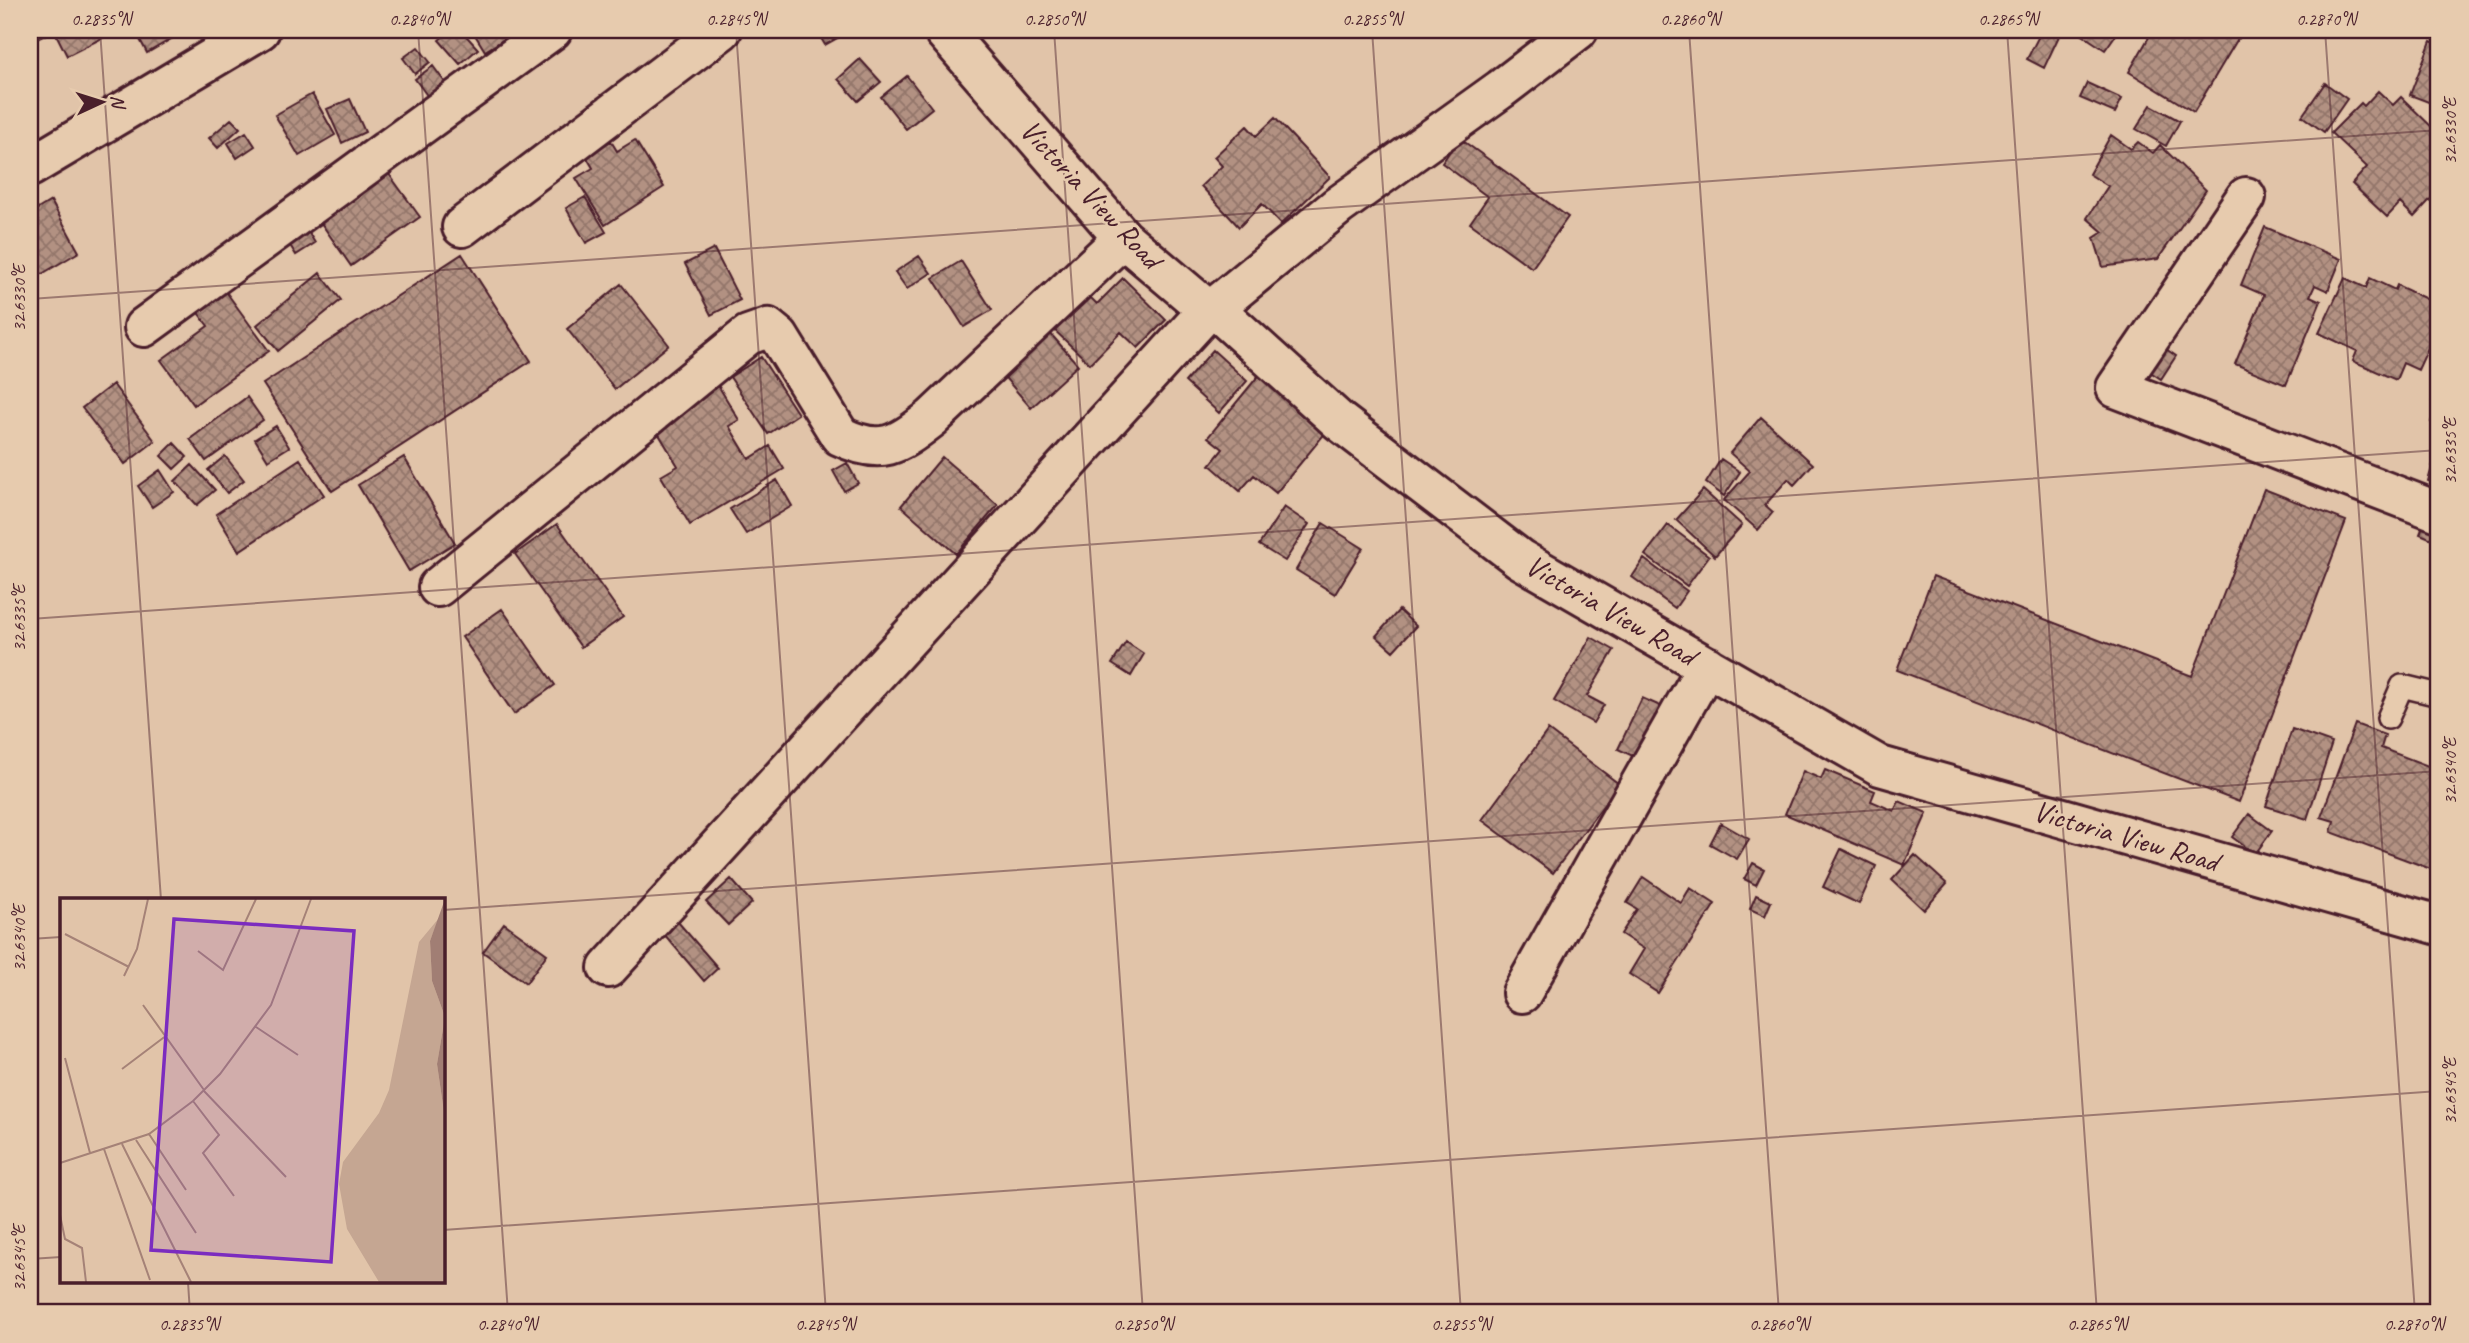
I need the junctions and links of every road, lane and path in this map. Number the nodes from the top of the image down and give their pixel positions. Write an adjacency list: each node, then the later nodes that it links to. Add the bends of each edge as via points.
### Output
1 (260, 30): 6 (street)
2 (552, 30): 11 (street)
3 (722, 30): 8 (street)
4 (943, 30): 9 (street, Victoria View Road)
5 (1578, 30): 10 (street, via 1338,206)
6 (30, 167)
7 (2246, 197): 12 (street, via 2116,388)
8 (461, 226)
9 (1123, 238): 10 (street, Victoria View Road); 13 (street, via 932,418 901,442 886,446 856,443 841,436 779,337 768,328 748,335)
10 (1211, 309): 14 (street, Victoria View Road, via 1339,421 1521,559); 18 (street)
11 (144, 327)
12 (2439, 512)
13 (438, 587)
14 (1707, 666): 17 (street, Victoria View Road, via 1880,766); 19 (street)
15 (2439, 695): 16 (lane, via 2402,686)
16 (2388, 718)
17 (2439, 925)
18 (607, 968)
19 (1522, 993)

